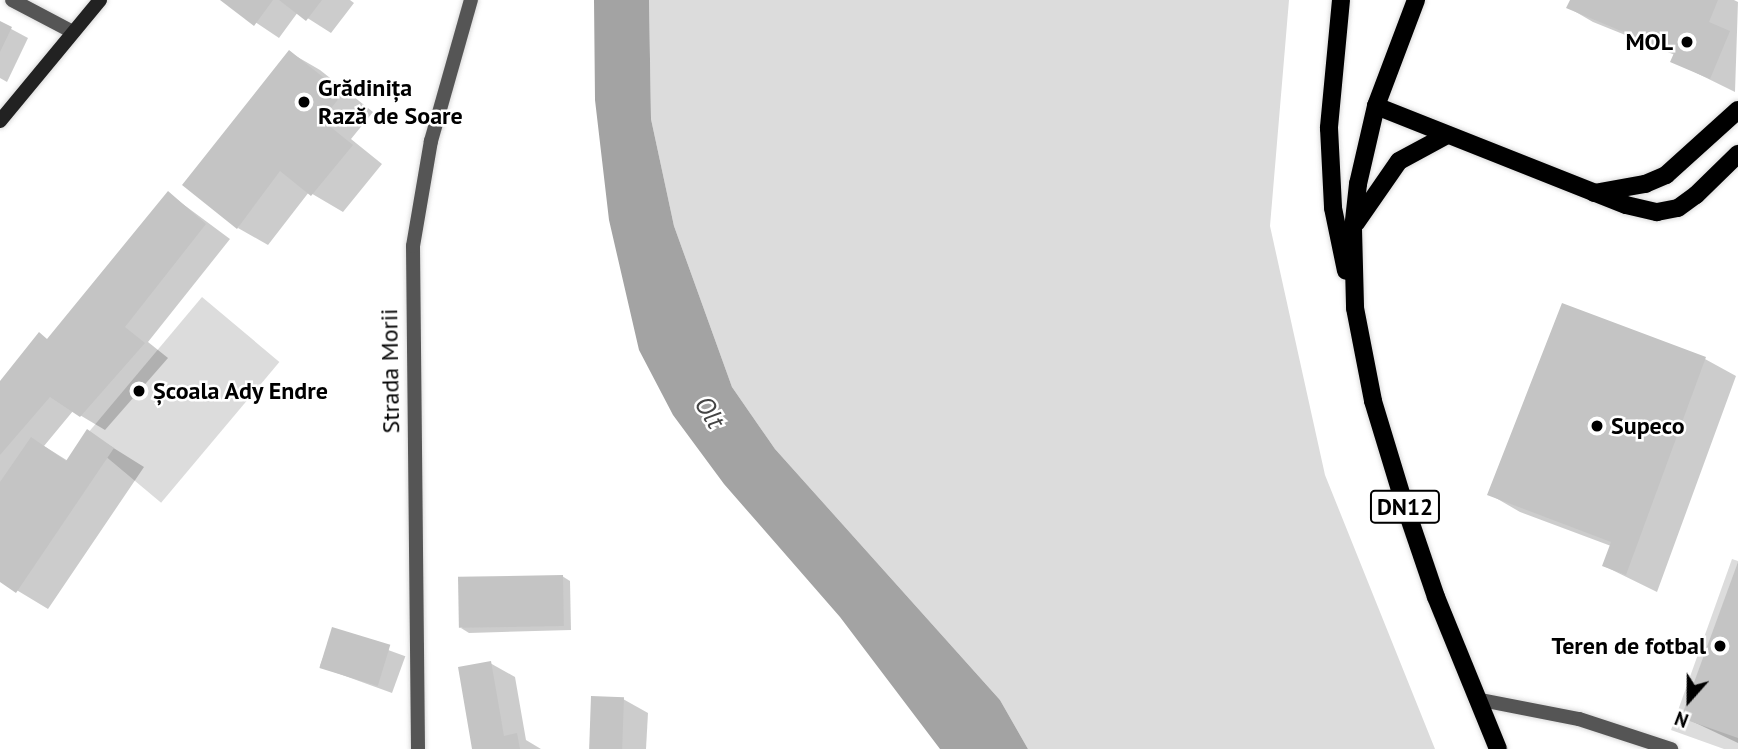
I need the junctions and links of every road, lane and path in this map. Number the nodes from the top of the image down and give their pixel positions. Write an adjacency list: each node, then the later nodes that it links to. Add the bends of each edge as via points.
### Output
1 (12, 0): 6 (street)
2 (100, 0): 6 (street)
3 (471, 0): 16 (street, Strada Morii, via 431,141 413,246)
4 (1341, 0): 14 (main road, via 1330,162 1333,208)
5 (1416, 0): 7 (main road, DN12)
6 (74, 32): 9 (street)
7 (1376, 106): 10 (main road); 13 (main road, DN12)
8 (1738, 110): 12 (main road, via 1666,175 1645,184)
9 (0, 121)
10 (1447, 135): 12 (main road); 13 (main road, via 1399,161)
11 (1738, 154): 12 (main road, via 1678,208 1657,212)
12 (1594, 193)
13 (1353, 229): 14 (main road, DN12)
14 (1355, 308): 15 (main road, DN12, via 1373,401 1403,500)
15 (1476, 699): 17 (main road, DN12); 18 (street, via 1579,719)
16 (418, 749)
17 (1498, 749)
18 (1671, 749)

